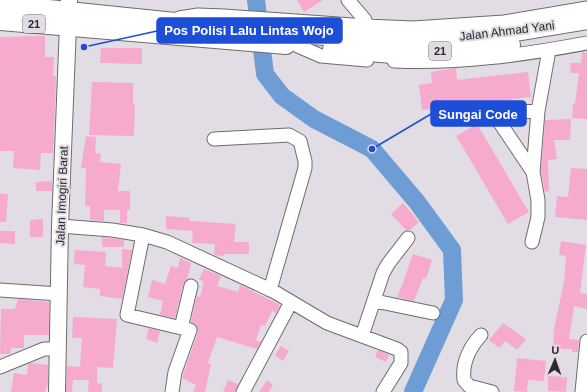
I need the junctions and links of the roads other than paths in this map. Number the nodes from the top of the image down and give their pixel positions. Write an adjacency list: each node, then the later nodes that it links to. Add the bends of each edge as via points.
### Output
1 (348, 0): 7 (street, via 365,20)
2 (0, 4): 4 (highway, 21)
3 (587, 8): 7 (street, via 504,22 413,28)
4 (68, 12): 6 (highway, 21); 8 (highway, Jalan Ahmad Yani / 21); 8 (highway, Jalan Ahmad Yani / 21); 18 (main road, Jalan Imogiri Barat)
5 (587, 20): 10 (highway, Jalan Ahmad Yani / 21, via 510,33 437,39)
6 (0, 21)
7 (366, 26): 10 (street)
8 (225, 28): 10 (highway, Jalan Ahmad Yani / 21); 10 (street)
9 (587, 32): 10 (highway, Jalan Ahmad Yani / 21, via 460,50 401,53)
10 (293, 37): 12 (street, via 321,56 341,59 428,62 475,60)
11 (587, 42): 12 (street)
12 (549, 50): 13 (street)
13 (538, 111): 14 (street); 17 (street)
14 (494, 114): 15 (street); 17 (street)
15 (453, 115)
16 (214, 139): 24 (street, via 289,134 300,141 305,168)
17 (533, 172): 21 (street, via 538,217)
18 (60, 226): 19 (street); 25 (main road, Jalan Imogiri Barat)
19 (143, 235): 24 (street, via 167,242); 29 (street, via 127,315)
20 (408, 238): 26 (street, via 383,273)
21 (532, 242)
22 (191, 286): 29 (street)
23 (0, 290): 25 (street)
24 (270, 290): 27 (street)
25 (59, 294): 33 (main road, Jalan Imogiri Barat)
26 (375, 301): 28 (street); 31 (street)
27 (292, 302): 31 (street, via 327,324); 37 (street)
28 (433, 313)
29 (181, 328): 36 (street, via 190,330 175,372)
30 (481, 335): 39 (street, via 469,351 464,365 464,380 469,386)
31 (362, 336): 38 (street, via 401,352 401,363)
32 (587, 341): 40 (street)
33 (58, 349): 34 (street, via 44,349); 35 (main road, Jalan Imogiri Barat)
34 (0, 367)
35 (57, 392)
36 (172, 392)
37 (244, 392)
38 (383, 392)
39 (492, 392)
40 (582, 392)

